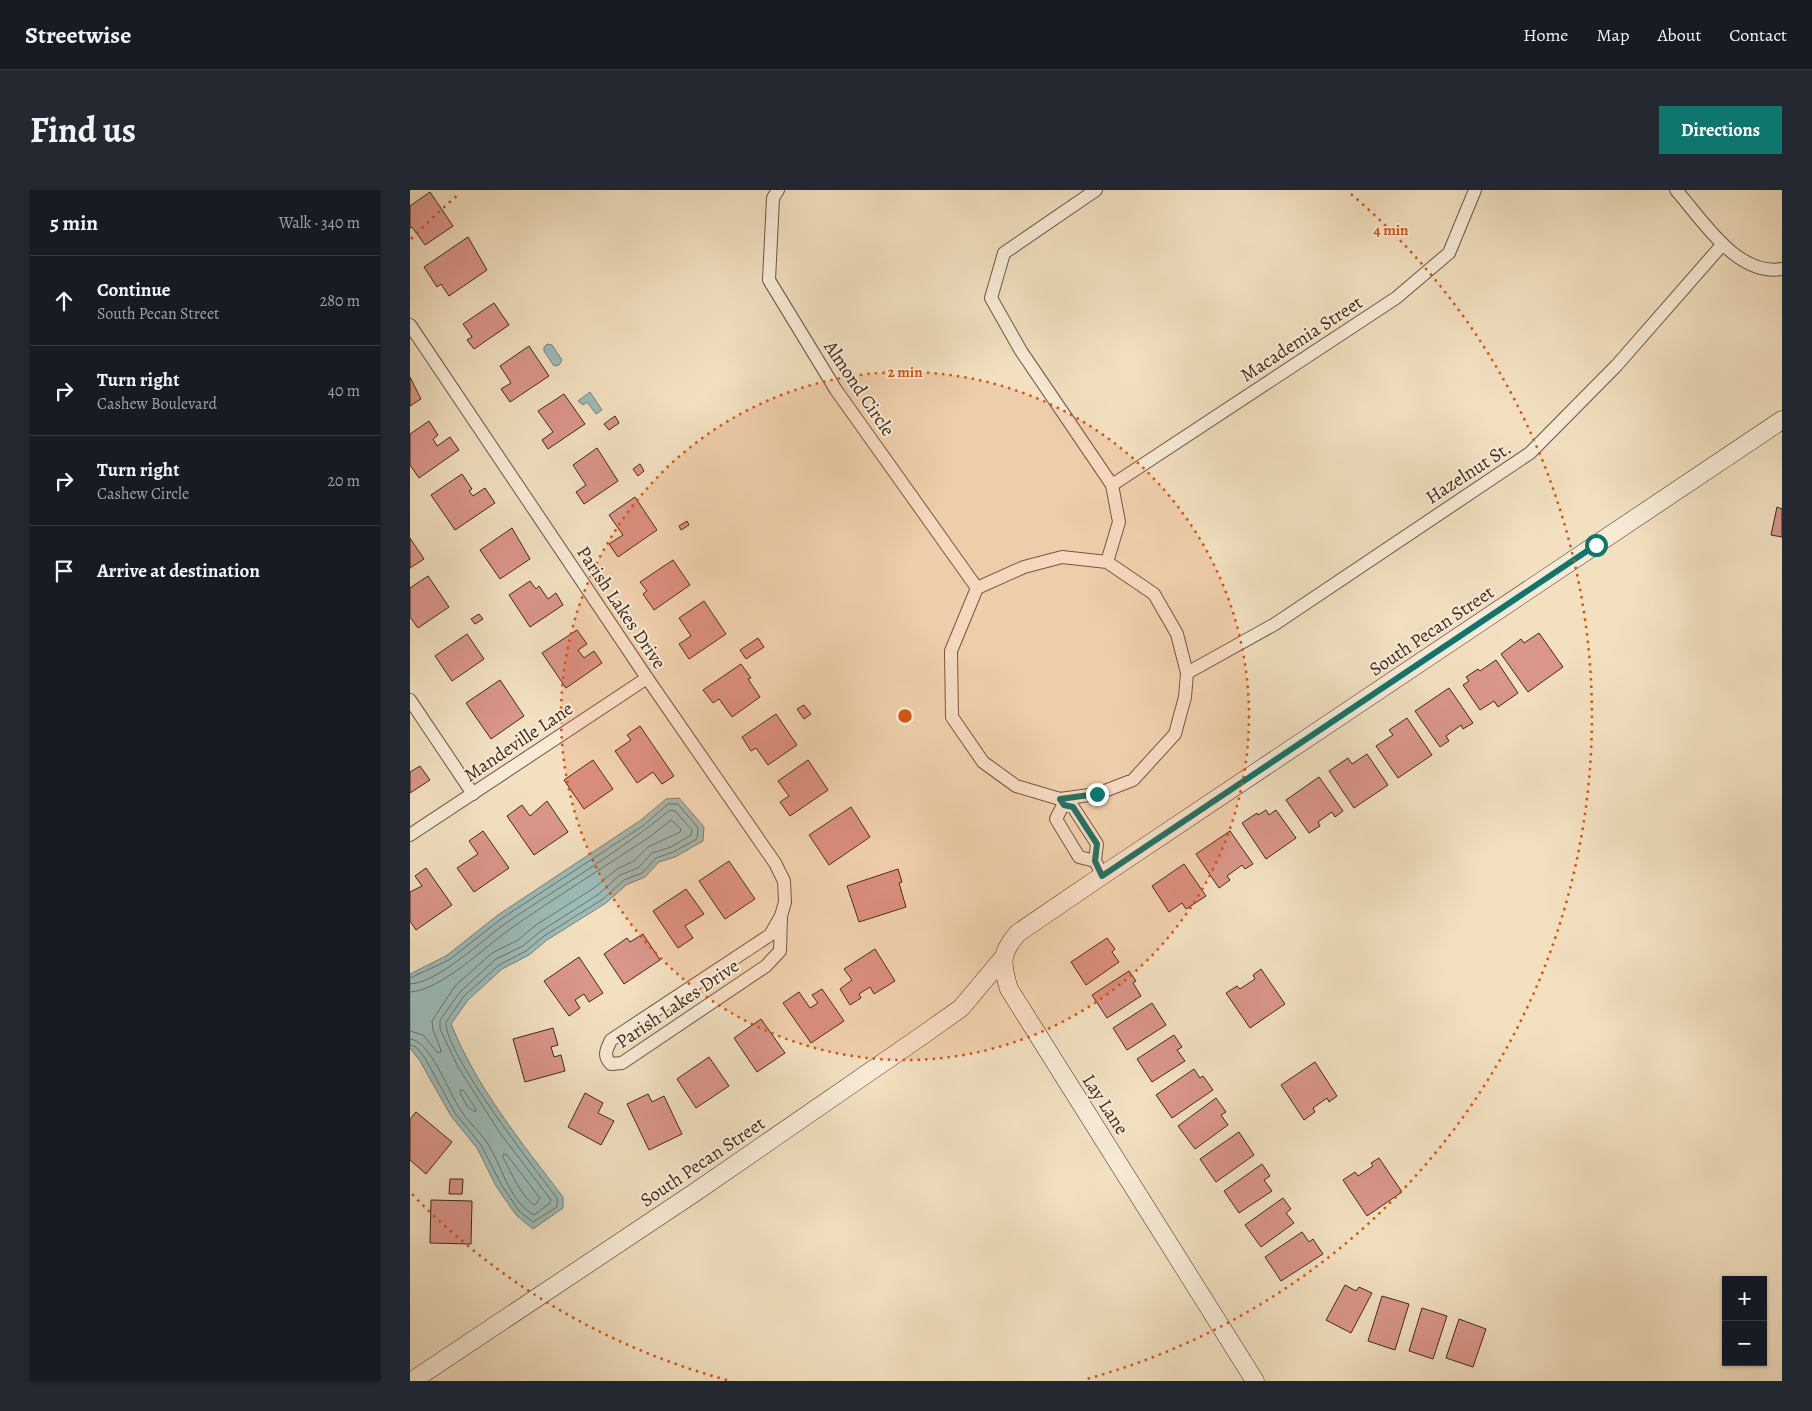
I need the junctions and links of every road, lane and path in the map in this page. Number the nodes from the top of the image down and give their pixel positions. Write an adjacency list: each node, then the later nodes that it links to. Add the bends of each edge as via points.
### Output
1 (778, 190): 11 (street, Almond Circle, via 774,198 769,280 836,390)
2 (1096, 190): 9 (street, via 1004,253 991,298 1021,351)
3 (1475, 190): 9 (street, Macademia Street, via 1448,253 1396,298)
4 (1676, 190): 5 (street)
5 (1722, 245): 6 (street, via 1748,264 1770,271); 12 (street, Hazelnut St., via 1617,365 1530,453 1275,624)
6 (1782, 269)
7 (410, 325): 13 (street, Parish Lakes Drive)
8 (1782, 420): 18 (street, South Pecan Street)
9 (1112, 485): 10 (street, via 1118,522)
10 (1107, 562): 11 (street, via 1062,557 1024,567); 12 (street, via 1154,594 1177,634)
11 (977, 588): 16 (street, via 951,651 952,717 983,762 1016,786)
12 (1187, 673): 16 (street, via 1176,734 1133,780 1097,794)
13 (647, 678): 15 (street, Mandeville Lane); 19 (street, Parish Lakes Drive, via 775,863 784,881 785,902)
14 (410, 700): 15 (street)
15 (473, 794): 17 (street, Mandeville Lane)
16 (1062, 802): 18 (street, via 1073,807 1097,844); 18 (street, via 1056,819 1079,857)
17 (410, 836)
18 (1099, 868): 20 (street, via 1018,933 1007,945)
19 (781, 916): 19 (street, Parish Lakes Drive, via 770,934 611,1040 606,1060 611,1064 622,1063 766,966 780,951)
20 (1003, 958): 21 (street, South Pecan Street, via 960,1008 930,1030 694,1193); 22 (street, Lay Lane, via 1009,989)
21 (412, 1381)
22 (1255, 1381)

